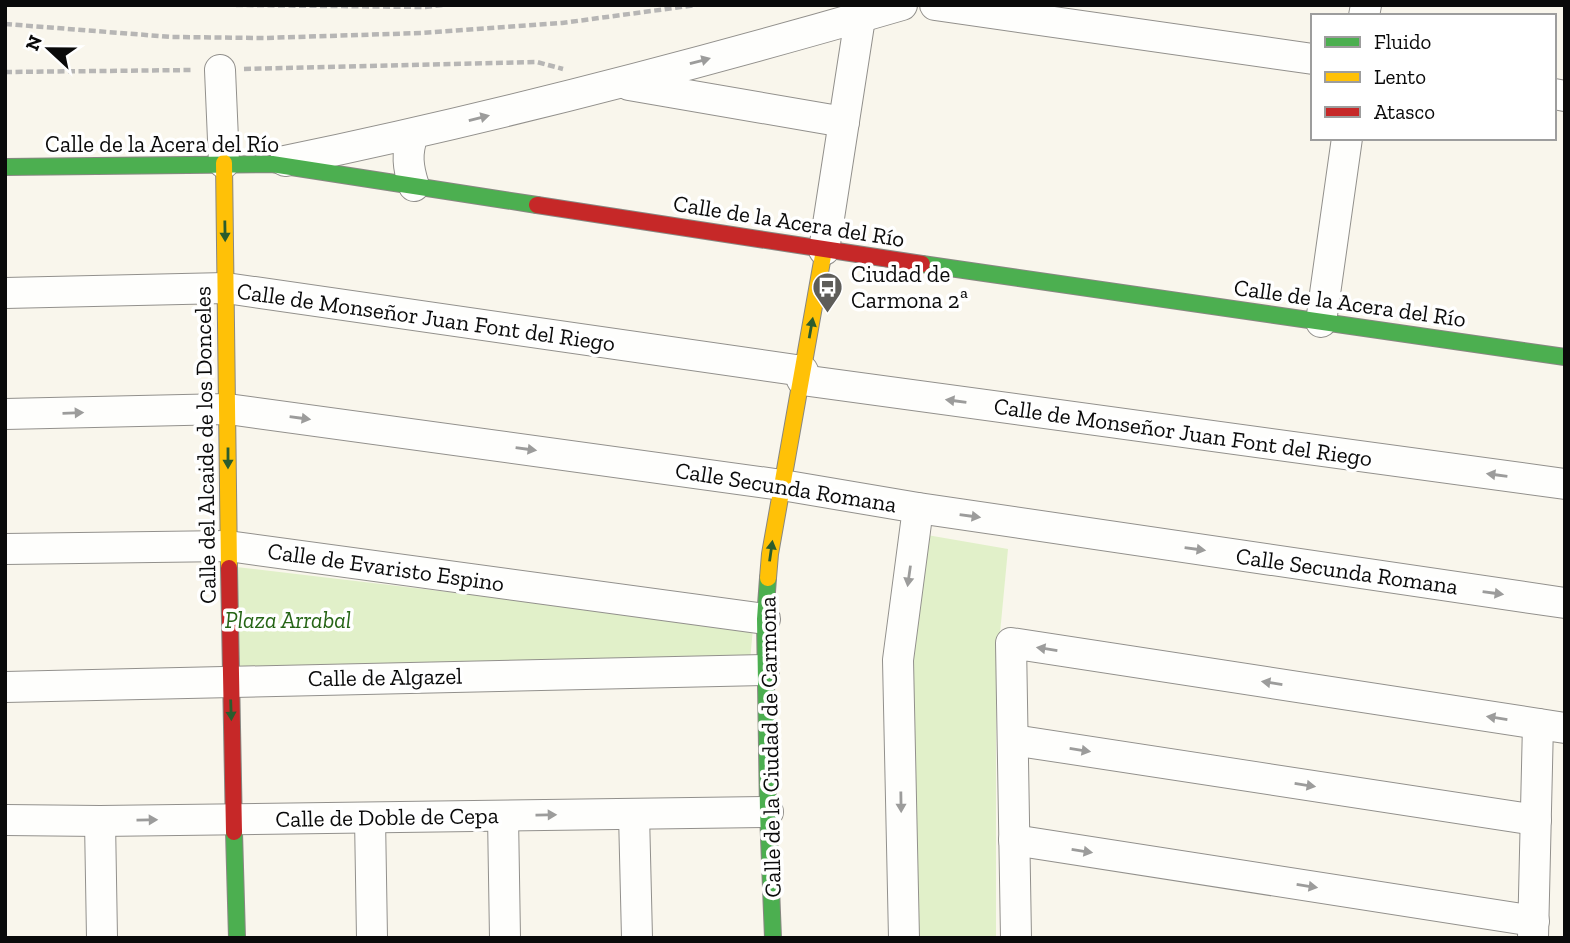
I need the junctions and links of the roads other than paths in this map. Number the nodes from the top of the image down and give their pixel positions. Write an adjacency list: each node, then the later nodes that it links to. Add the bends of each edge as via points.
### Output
1 (902, 5): 3 (street)
2 (935, 5): 4 (street)
3 (860, 18): 6 (street, one-way to 3); 7 (street, Calle de la Ciudad de Carmona)
4 (1311, 59)
5 (220, 70): 10 (street)
6 (618, 83): 7 (street); 8 (street, one-way to 6)
7 (844, 122): 14 (street, Calle de la Ciudad de Carmona)
8 (413, 135): 11 (street); 13 (street, via 408,159)
9 (1347, 140): 17 (street)
10 (224, 163): 11 (street, Calle de la Acera del Río); 12 (street, Calle de la Acera del Río); 15 (street, Calle del Alcaide de los Donceles, one-way to 15)
11 (272, 164): 13 (street, Calle de la Acera del Río)
12 (5, 167)
13 (414, 186): 14 (street, Calle de la Acera del Río)
14 (824, 250): 17 (street, Calle de la Acera del Río); 19 (street, Calle de la Ciudad de Carmona, one-way to 14)
15 (226, 288): 16 (street, Calle de Monseñor Juan Font del Riego); 19 (street, Calle de Monseñor Juan Font del Riego); 20 (street, Calle del Alcaide de los Donceles)
16 (5, 293)
17 (1321, 322): 18 (street, Calle de la Acera del Río)
18 (1565, 357)
19 (802, 375): 22 (street, Calle de Monseñor Juan Font del Riego, one-way to 19); 23 (street, Calle de la Ciudad de Carmona)
20 (228, 409): 21 (street, Calle Secunda Romana, one-way to 20); 23 (street, Calle Secunda Romana, one-way to 23); 25 (street, Calle del Alcaide de los Donceles, one-way to 25)
21 (5, 414)
22 (1565, 484)
23 (782, 485): 24 (street, Calle Secunda Romana); 28 (street, Calle de la Ciudad de Carmona, one-way to 23)
24 (918, 508): 27 (street, Calle Secunda Romana, one-way to 27); 50 (street, one-way to 50, via 898,660)
25 (228, 545): 26 (street, Calle de Evaristo Espino); 28 (street, Calle de Evaristo Espino); 30 (street, Calle del Alcaide de los Donceles)
26 (5, 550)
27 (1565, 603)
28 (765, 619): 29 (street, Calle de la Ciudad de Carmona)
29 (764, 670): 30 (street, Calle de Algazel); 34 (street, Calle de la Ciudad de Carmona)
30 (230, 680): 31 (street, Calle de Algazel); 38 (street, Calle del Alcaide de los Donceles, one-way to 38)
31 (5, 687)
32 (1551, 726): 33 (street, one-way to 33, via 1011,643); 40 (street)
33 (1013, 740): 40 (street, one-way to 40); 42 (street)
34 (768, 812): 35 (street, Calle de Doble de Cepa); 49 (street, Calle de la Ciudad de Carmona)
35 (634, 814): 36 (street, Calle de Doble de Cepa, one-way to 35); 48 (street)
36 (503, 816): 37 (street, Calle de Doble de Cepa); 47 (street)
37 (369, 818): 38 (street, Calle de Doble de Cepa); 46 (street)
38 (235, 819): 41 (street, Calle de Doble de Cepa, one-way to 38); 45 (street, Calle del Alcaide de los Donceles)
39 (5, 820): 41 (street, Calle de Doble de Cepa)
40 (1536, 820): 43 (street)
41 (100, 821): 44 (street)
42 (1014, 840): 43 (street, one-way to 43); 51 (street)
43 (1533, 929)
44 (102, 938)
45 (237, 938)
46 (372, 938)
47 (505, 938)
48 (637, 938)
49 (774, 938)
50 (904, 938)
51 (1016, 938)

